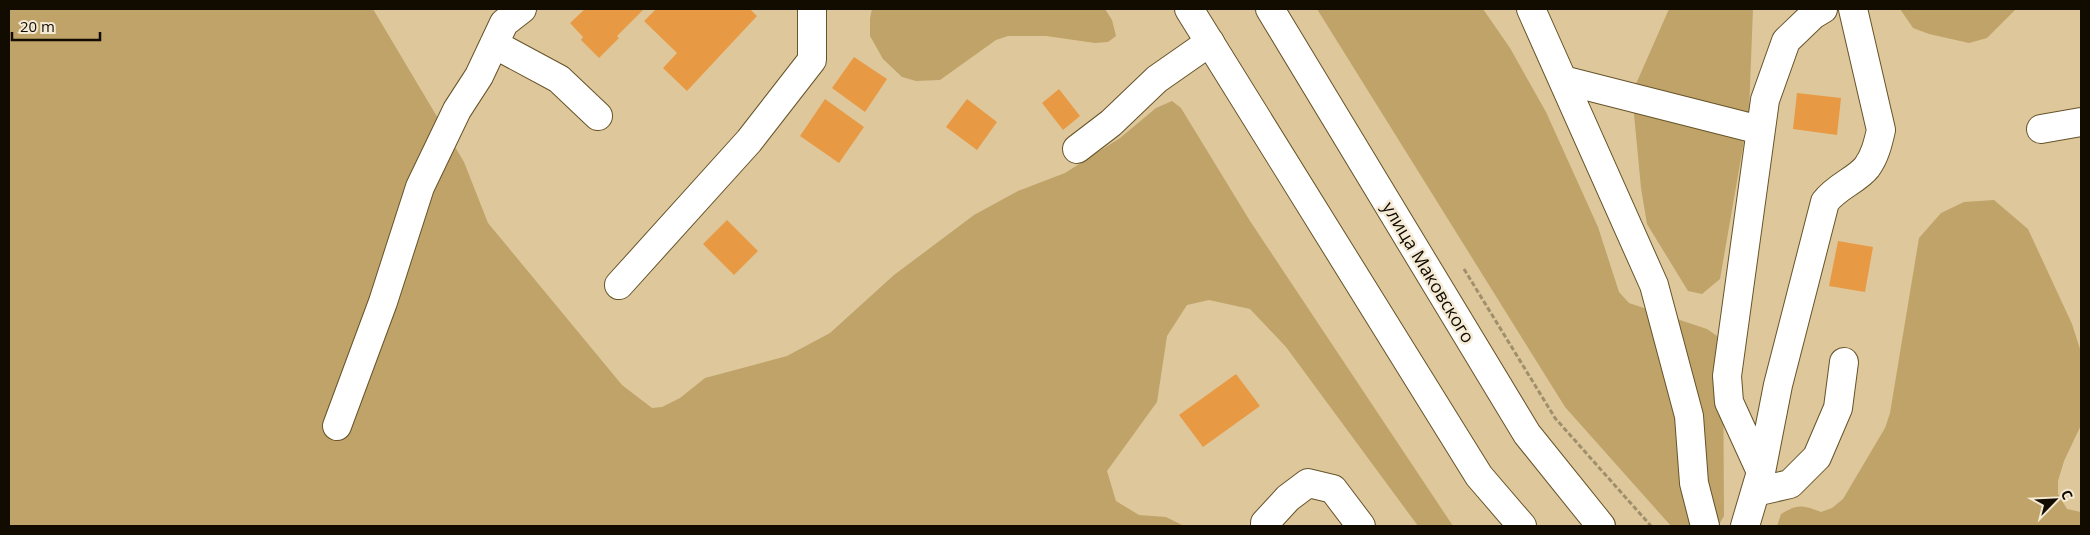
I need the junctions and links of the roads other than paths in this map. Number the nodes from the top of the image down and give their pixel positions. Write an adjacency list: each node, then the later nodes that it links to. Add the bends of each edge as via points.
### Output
1 (522, 9): 9 (main road, via 504,23)
2 (812, 9): 16 (main road, via 812,60 749,141)
3 (1190, 9): 8 (main road)
4 (1270, 9): 23 (main road, улица Маковского, via 1527,434)
5 (1531, 9): 10 (main road)
6 (1823, 9): 14 (main road, via 1813,14 1786,41 1765,100)
7 (1853, 9): 19 (main road, via 1880,130 1877,147 1866,168 1834,191 1826,202 1778,385)
8 (1210, 42): 15 (main road, via 1157,79); 22 (main road, via 1479,476)
9 (494, 44): 11 (main road, via 559,79); 18 (main road, via 479,76 457,110 420,188)
10 (1563, 80): 14 (main road); 24 (main road, via 1654,286 1689,416 1694,483)
11 (598, 116)
12 (2081, 122): 13 (main road)
13 (2041, 129)
14 (1760, 130): 19 (main road, via 1727,376 1729,402)
15 (1078, 149)
16 (620, 285)
17 (1844, 362): 19 (main road, via 1838,408 1817,457 1790,484)
18 (338, 426)
19 (1758, 482): 25 (main road)
20 (1265, 526): 21 (main road, via 1265,522 1288,498 1308,482 1333,489)
21 (1361, 526)
22 (1522, 526)
23 (1602, 526)
24 (1705, 526)
25 (1745, 526)

